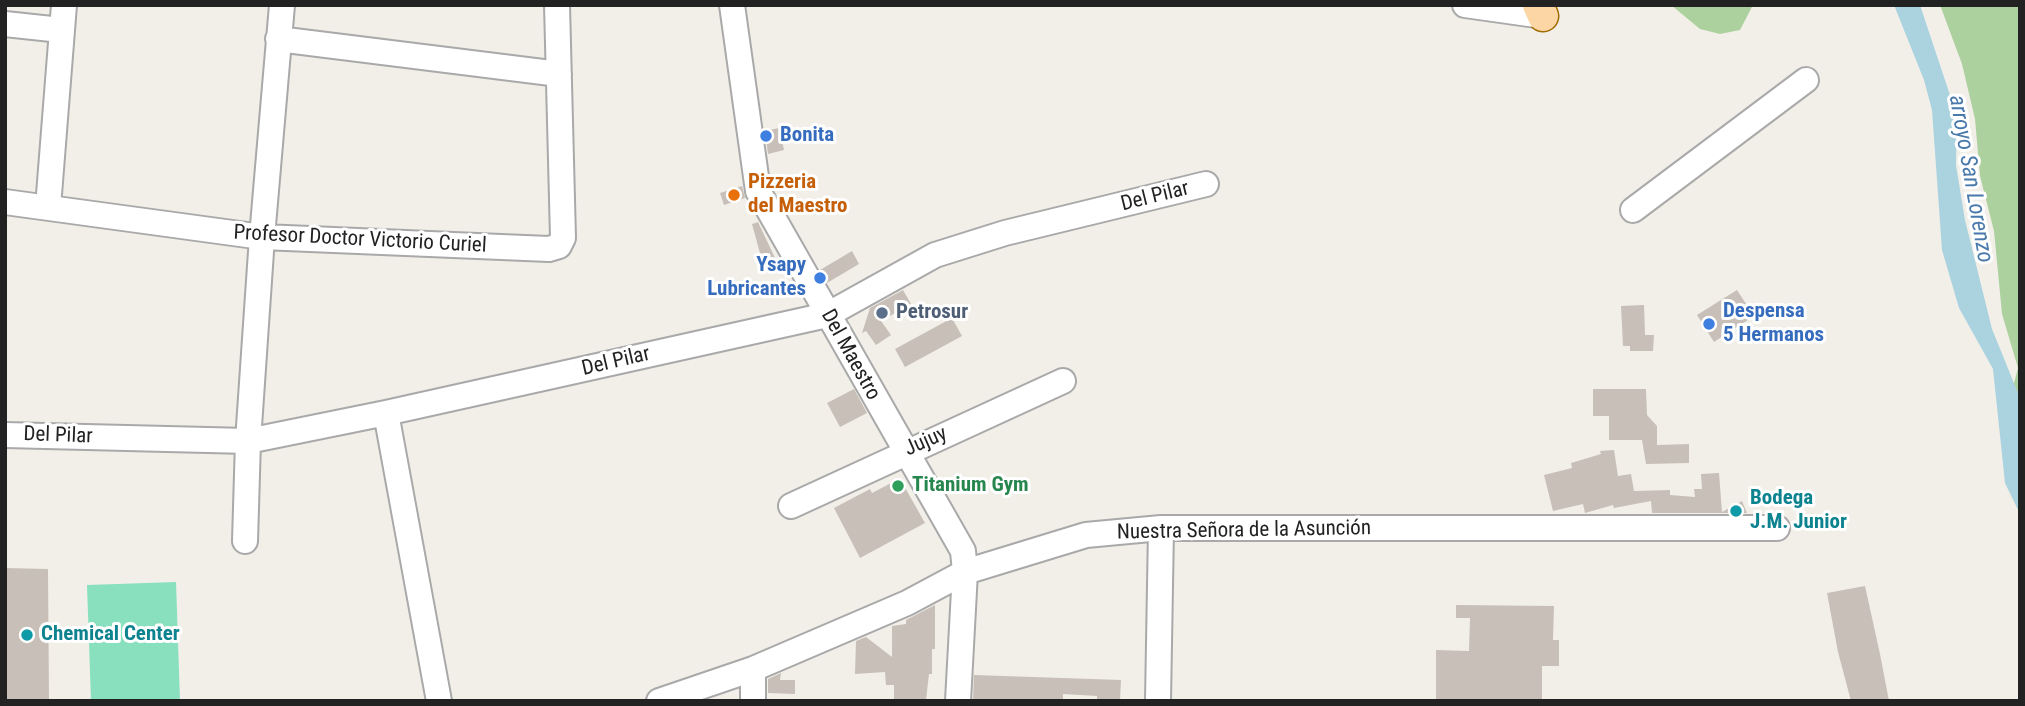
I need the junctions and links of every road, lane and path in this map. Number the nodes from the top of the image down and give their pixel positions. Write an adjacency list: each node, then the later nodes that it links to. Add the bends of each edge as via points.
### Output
1 (282, 5): 8 (street)
2 (557, 5): 9 (street)
3 (732, 5): 16 (street, Del Maestro, via 758,191)
4 (1465, 5): 5 (street)
5 (1541, 10)
6 (62, 17): 7 (street); 13 (street)
7 (5, 24)
8 (278, 39): 9 (street); 15 (street)
9 (559, 74): 15 (street, Profesor Doctor Victorio Curiel, via 563,238 559,246)
10 (1806, 80): 14 (street)
11 (1206, 184): 16 (street, Del Pilar, via 1005,233 935,255)
12 (5, 202): 13 (street, Profesor Doctor Victorio Curiel)
13 (48, 207): 15 (street, Profesor Doctor Victorio Curiel)
14 (1633, 210)
15 (262, 237): 20 (street)
16 (827, 315): 18 (street, Del Pilar); 21 (street, Del Maestro)
17 (1063, 381): 21 (street, Jujuy)
18 (386, 413): 20 (street, Del Pilar); 28 (street)
19 (5, 435): 20 (street, Del Pilar)
20 (248, 441): 25 (street)
21 (905, 452): 22 (street, Jujuy); 26 (street, Del Maestro, via 959,541)
22 (792, 506)
23 (1161, 528): 24 (street, Nuestra Señora de la Asunción); 26 (street, Nuestra Señora de la Asunción, via 1086,535); 32 (street)
24 (1777, 528)
25 (246, 541)
26 (965, 572): 27 (street, Nuestra Señora de la Asunción, via 907,603); 31 (street, Del Maestro)
27 (753, 669): 29 (street, Nuestra Señora de la Asunción); 30 (street)
28 (439, 701)
29 (659, 701)
30 (753, 701)
31 (958, 701)
32 (1158, 701)

